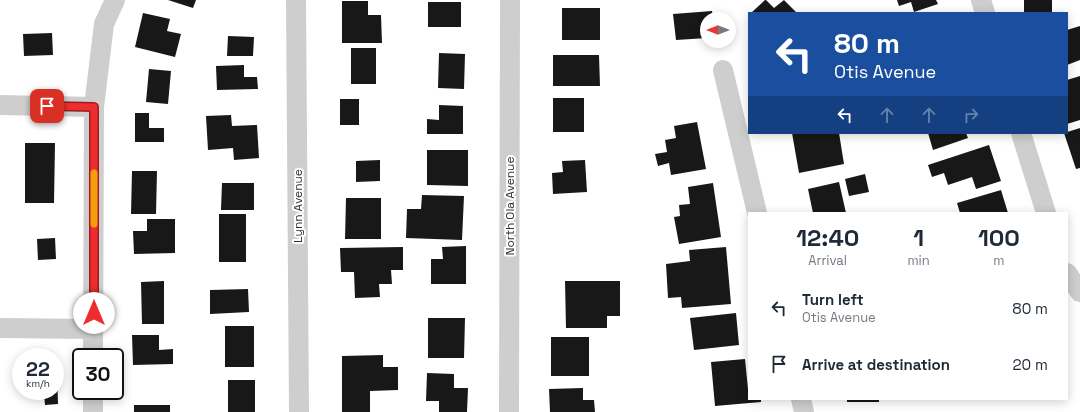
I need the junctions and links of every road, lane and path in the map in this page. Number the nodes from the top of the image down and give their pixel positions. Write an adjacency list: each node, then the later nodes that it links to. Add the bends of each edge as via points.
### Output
1 (115, 0): 8 (street, via 104,24)
2 (296, 0): 20 (street, Lynn Avenue)
3 (510, 0): 21 (street, North Ola Avenue)
4 (981, 0): 5 (street)
5 (985, 12)
6 (723, 70): 10 (street)
7 (0, 105): 8 (street)
8 (94, 107): 15 (street)
9 (1022, 134): 11 (street)
10 (757, 212)
11 (1046, 212)
12 (1068, 274): 13 (street)
13 (1080, 292)
14 (0, 328): 15 (street)
15 (94, 329): 16 (street)
16 (94, 348)
17 (94, 400): 19 (street)
18 (801, 400): 22 (street)
19 (94, 412)
20 (299, 412)
21 (509, 412)
22 (804, 412)

